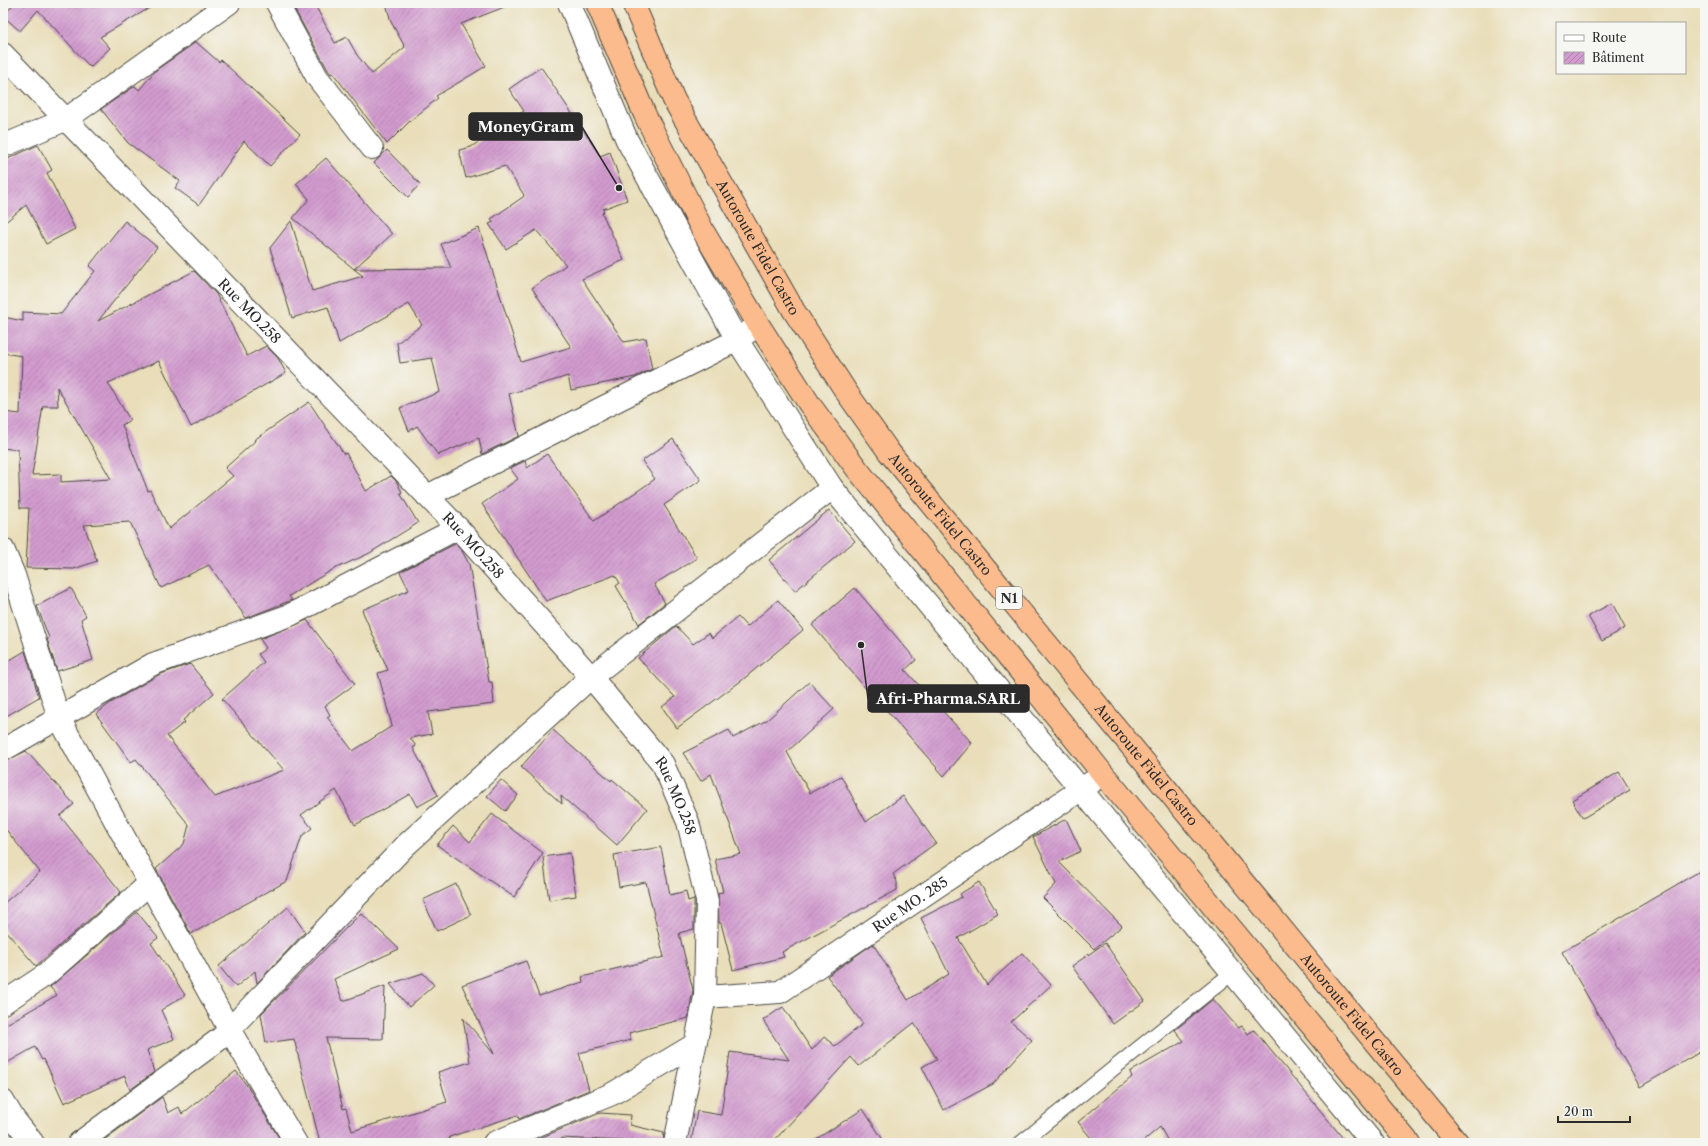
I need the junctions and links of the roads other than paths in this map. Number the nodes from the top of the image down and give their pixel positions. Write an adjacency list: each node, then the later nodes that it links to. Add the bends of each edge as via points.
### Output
1 (229, 3): 7 (street)
2 (277, 3): 9 (street, via 317,77)
3 (569, 3): 11 (street, via 627,140)
4 (597, 3): 10 (highway, N1, via 645,115 703,231)
5 (633, 3): 36 (highway, Autoroute Fidel Castro / N1, via 674,100 790,304 847,393 889,452)
6 (3, 54): 7 (street, Rue MO.258)
7 (65, 120): 8 (street); 13 (street, Rue MO.258)
8 (3, 146)
9 (372, 148)
10 (758, 324): 11 (street); 19 (highway, N1, via 810,405 857,469)
11 (738, 340): 12 (street); 13 (street)
12 (832, 488): 16 (street); 20 (street)
13 (427, 496): 14 (street, Rue MO.258)
14 (458, 528): 16 (street, Rue MO.258); 17 (street, via 290,615 153,664)
15 (3, 549): 17 (street)
16 (591, 677): 23 (street, Rue MO.258, via 663,764 688,822 707,901); 25 (street, via 406,845)
17 (59, 718): 18 (street); 21 (street)
18 (3, 750)
19 (1103, 774): 20 (street, Rue MO. 285); 28 (highway, N1)
20 (1080, 790): 22 (street); 23 (street, Rue MO. 285, via 780,992)
21 (150, 883): 24 (street, via 47,974); 25 (street)
22 (1232, 973): 34 (lane); 35 (street)
23 (704, 997): 26 (street, Rue MO.258)
24 (3, 1003)
25 (229, 1029): 30 (street, via 221,1038); 31 (street)
26 (694, 1045): 32 (street, via 612,1094); 33 (street, Rue MO.258)
27 (3, 1101): 29 (street)
28 (1399, 1139)
29 (34, 1143)
30 (79, 1143)
31 (296, 1143)
32 (494, 1143)
33 (675, 1143)
34 (1021, 1143)
35 (1373, 1143)
36 (1458, 1143)

